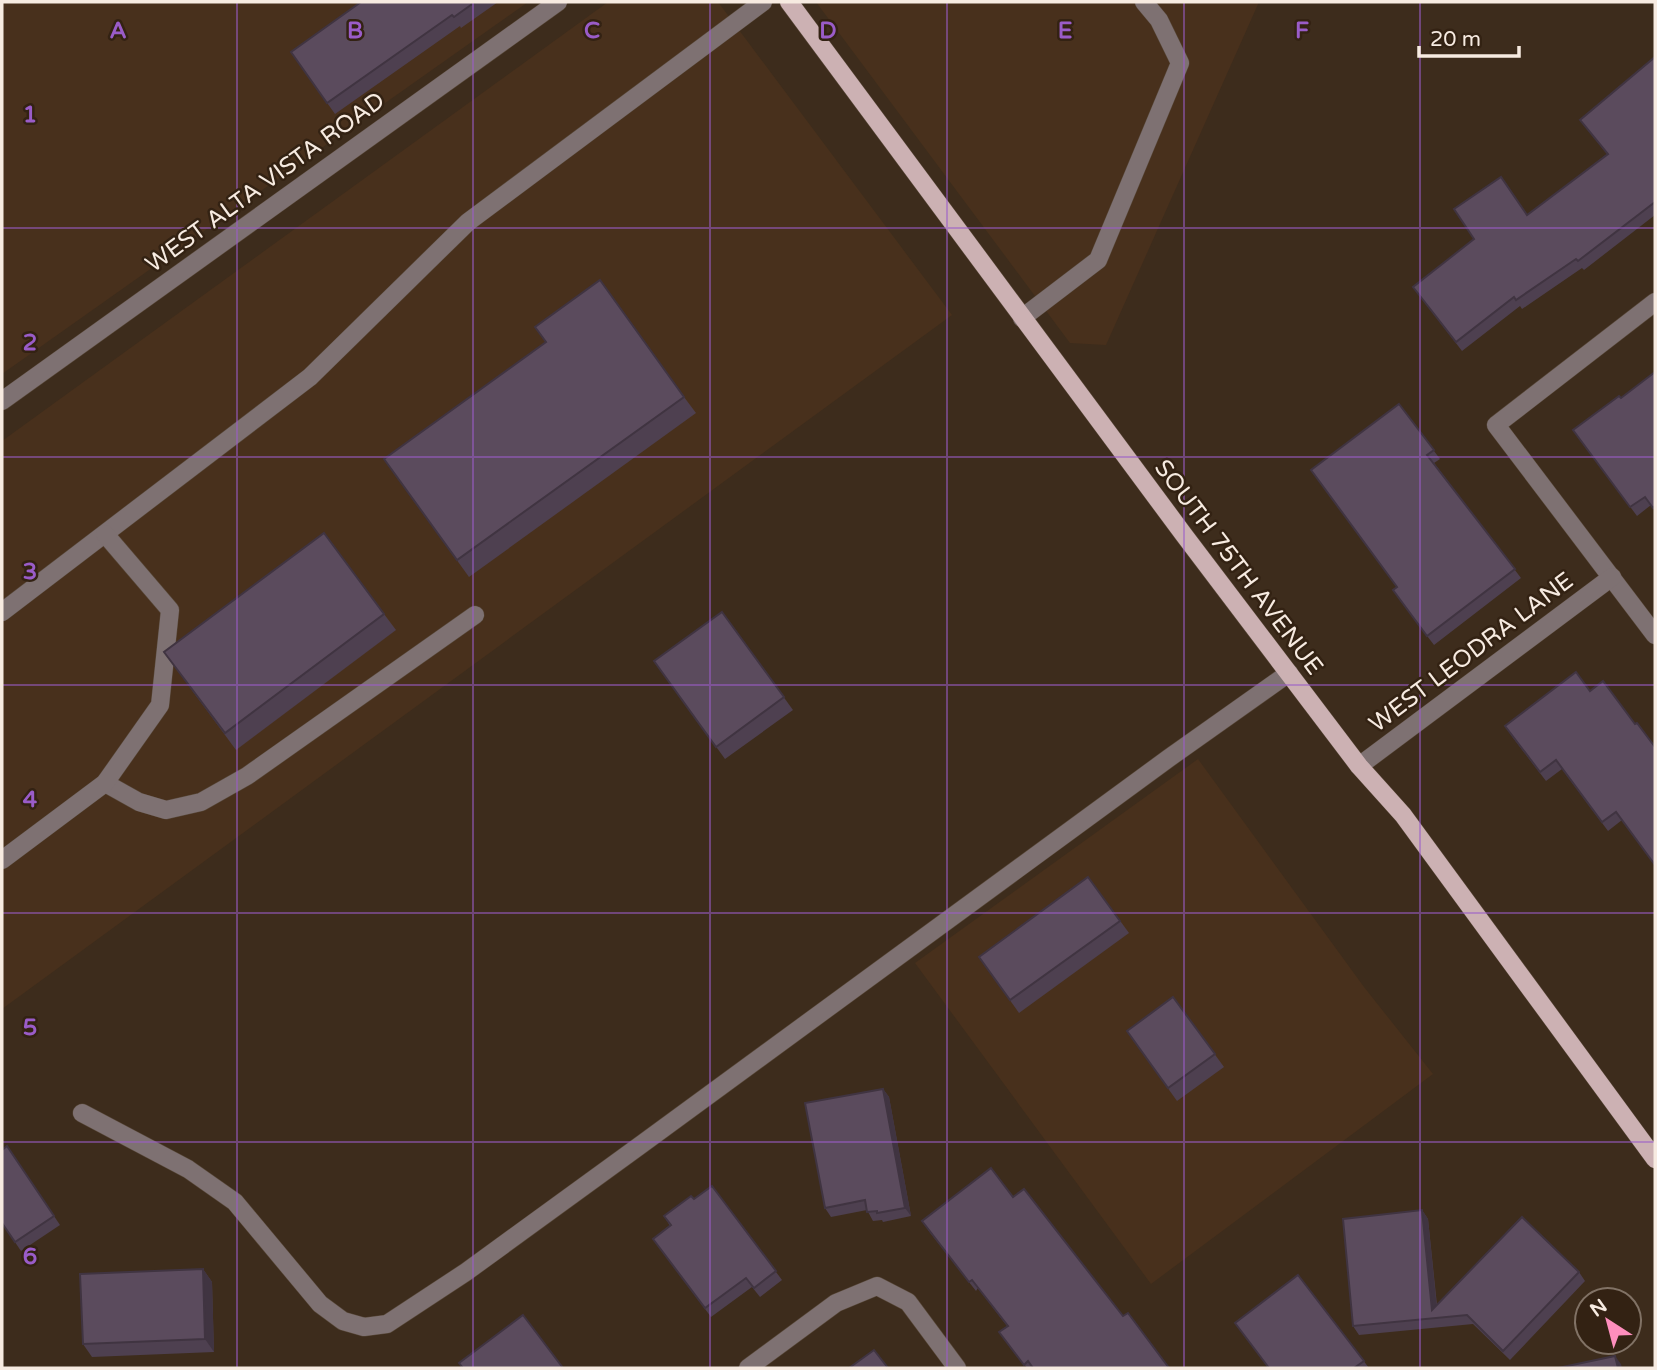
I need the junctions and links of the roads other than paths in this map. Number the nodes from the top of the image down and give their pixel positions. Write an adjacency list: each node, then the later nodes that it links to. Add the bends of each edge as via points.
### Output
1 (558, 2): 7 (street, WEST ALTA VISTA ROAD)
2 (763, 2): 8 (street, via 468,222 310,377)
3 (789, 2): 6 (main road, SOUTH 75TH AVENUE)
4 (1144, 2): 6 (street, via 1159,20 1180,63 1098,260)
5 (1655, 302): 9 (street, via 1496,425)
6 (1022, 318): 13 (main road, SOUTH 75TH AVENUE)
7 (2, 401)
8 (105, 534): 10 (street); 15 (street, via 170,610 160,705)
9 (1612, 578): 12 (street); 14 (street, WEST LEODRA LANE)
10 (2, 612)
11 (475, 615): 15 (street, via 247,776 201,802 166,810 139,802)
12 (1655, 635)
13 (1289, 673): 14 (main road, SOUTH 75TH AVENUE); 17 (street, via 466,1272 387,1324 364,1327 343,1321 320,1304 235,1202 188,1169)
14 (1359, 766): 18 (main road, SOUTH 75TH AVENUE, via 1403,815)
15 (105, 783): 16 (street)
16 (2, 860)
17 (82, 1113)
18 (1655, 1159)
19 (748, 1368): 20 (street, via 836,1303 877,1286 908,1302)
20 (957, 1368)

